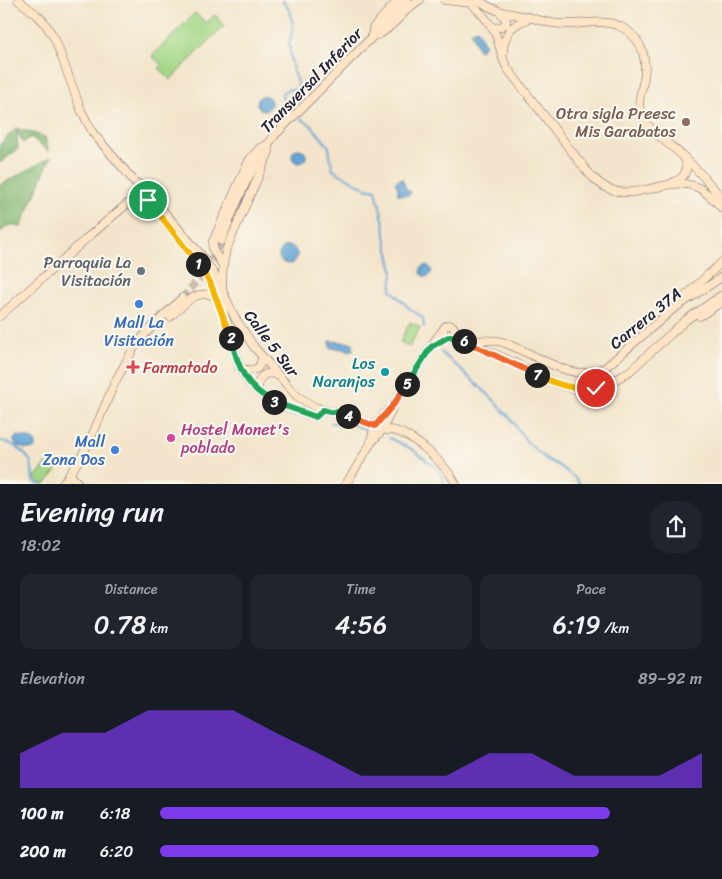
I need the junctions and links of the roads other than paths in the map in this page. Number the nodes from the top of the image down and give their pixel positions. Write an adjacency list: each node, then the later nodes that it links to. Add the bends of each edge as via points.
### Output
1 (18, 0): 15 (main road, Calle 5 Sur, via 50,30 93,133)
2 (398, 0): 10 (main road, via 374,28)
3 (407, 0): 10 (main road, Transversal Inferior)
4 (420, 0): 10 (main road, via 391,27)
5 (444, 0): 6 (main road)
6 (473, 1): 7 (main road); 9 (main road)
7 (499, 11): 8 (main road); 9 (main road, via 506,22 504,26)
8 (531, 18): 11 (main road, via 510,28 503,45); 13 (main road, via 554,24 604,22 632,34 644,52 645,60 640,112 648,125)
9 (492, 28): 11 (main road)
10 (371, 37): 12 (main road, Transversal Inferior)
11 (503, 60): 14 (main road, via 579,161 603,186 628,193)
12 (268, 144): 18 (main road, Transversal Inferior, via 255,164); 20 (main road, via 269,152 228,245); 20 (main road, via 260,148 247,165 215,234 212,248)
13 (684, 157): 14 (main road, via 686,172); 16 (main road)
14 (671, 184): 17 (main road, via 698,188)
15 (142, 190): 22 (main road, Calle 5 Sur, via 202,256); 24 (main road, Calle 5 Sur, via 207,276); 28 (main road)
16 (722, 198)
17 (722, 208)
18 (221, 241)
19 (722, 262): 27 (main road)
20 (223, 266): 22 (main road)
21 (722, 277): 27 (main road, Carrera 37A)
22 (222, 290): 31 (main road, Calle 5 Sur, via 242,330)
23 (722, 295): 29 (main road, Carrera 37A)
24 (216, 296): 32 (main road, via 203,294 192,297); 33 (main road, Calle 5 Sur)
25 (182, 298): 32 (main road, via 142,337)
26 (722, 302): 29 (main road)
27 (672, 310): 30 (main road, Carrera 37A, via 606,367 594,372 560,368 496,340 471,340)
28 (0, 316)
29 (672, 332): 30 (main road, Carrera 37A, via 630,371 612,382 585,389 558,384)
30 (449, 334): 37 (main road, via 431,347)
31 (262, 357): 33 (main road, via 255,370); 34 (main road, Calle 5 Sur)
32 (128, 359): 38 (main road)
33 (240, 368): 35 (main road, Calle 5 Sur)
34 (279, 376): 35 (main road, via 271,373 260,378); 36 (main road, Calle 5 Sur, via 297,396)
35 (259, 393): 36 (main road, Calle 5 Sur, via 281,405 316,417)
36 (323, 410): 37 (main road, Calle 5 Sur)
37 (379, 427): 41 (main road); 42 (main road, Calle 5 Sur, via 414,440 441,463)
38 (70, 475): 39 (main road); 40 (main road)
39 (63, 484)
40 (79, 484)
41 (346, 484)
42 (456, 484)

